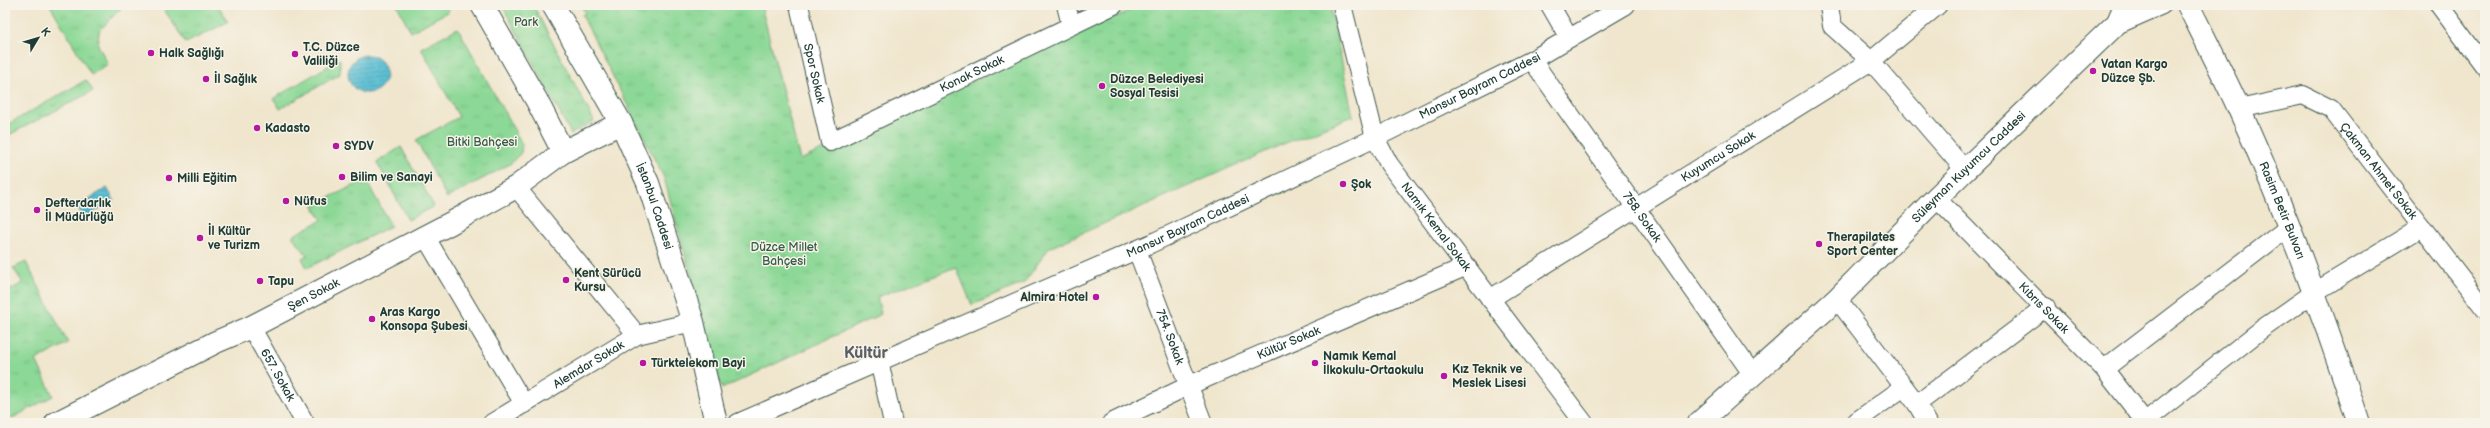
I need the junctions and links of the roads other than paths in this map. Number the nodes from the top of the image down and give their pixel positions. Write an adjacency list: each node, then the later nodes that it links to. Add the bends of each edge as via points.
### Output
1 (482, 5): 25 (main road)
2 (553, 5): 22 (main road, İstanbul Caddesi)
3 (799, 5): 24 (street, Spor Sokak)
4 (1066, 5): 15 (street)
5 (1114, 5): 15 (street, Konak Sokak)
6 (1342, 5): 23 (street, Namık Kemal Sokak)
7 (1550, 5): 17 (street)
8 (1626, 5): 17 (street, Mansur Bayram Caddesi)
9 (1830, 5): 19 (street, via 1832,26)
10 (1938, 5): 19 (street, Kuyumcu Sokak)
11 (2123, 5): 16 (street)
12 (2162, 5): 16 (street)
13 (2188, 5): 21 (main road, Rasim Betir Bulvarı)
14 (2439, 5): 20 (street)
15 (1071, 25): 24 (street, Konak Sokak)
16 (2114, 26): 26 (main road, Süleyman Kuyumcu Caddesi)
17 (1569, 38): 18 (street, Mansur Bayram Caddesi)
18 (1532, 60): 23 (street, Mansur Bayram Caddesi); 29 (street, 758. Sokak)
19 (1871, 62): 26 (street); 29 (street, Kuyumcu Sokak)
20 (2485, 67)
21 (2239, 109): 30 (main road, Rasim Betir Bulvarı); 31 (street, Çakman Ahmet Sokak, via 2303,95 2331,109)
22 (621, 123): 25 (main road, Şen Sokak); 40 (main road, İstanbul Caddesi, via 648,183)
23 (1374, 138): 33 (street, Mansur Bayram Caddesi); 34 (street, Namık Kemal Sokak, via 1389,164)
24 (830, 142)
25 (563, 152): 27 (main road, Şen Sokak)
26 (1965, 170): 28 (main road, Süleyman Kuyumcu Caddesi)
27 (516, 187): 32 (main road, Şen Sokak); 42 (street)
28 (1936, 198): 37 (main road, Süleyman Kuyumcu Caddesi); 38 (street, Kıbrıs Sokak)
29 (1636, 206): 36 (street, Kuyumcu Sokak); 45 (street, 758. Sokak)
30 (2289, 227): 35 (main road, Rasim Betir Bulvarı); 44 (street)
31 (2422, 227): 35 (street); 39 (street, Çakman Ahmet Sokak)
32 (425, 236): 41 (main road, Şen Sokak); 48 (street)
33 (1137, 250): 43 (street, Mansur Bayram Caddesi); 46 (street, 754. Sokak)
34 (1467, 266): 36 (street, Namık Kemal Sokak); 46 (street, Kültür Sokak)
35 (2315, 292): 51 (street, via 2262,329); 63 (main road, Rasim Betir Bulvarı)
36 (1490, 299): 60 (street, Namık Kemal Sokak)
37 (1837, 299): 45 (main road, Süleyman Kuyumcu Caddesi); 47 (street)
38 (2046, 308): 44 (street, Kıbrıs Sokak); 49 (street)
39 (2485, 309)
40 (693, 322): 42 (street, Alemdar Sokak); 55 (main road, İstanbul Caddesi)
41 (251, 327): 52 (main road, Şen Sokak, via 216,342); 53 (street, 657. Sokak)
42 (637, 335): 48 (street, Alemdar Sokak)
43 (879, 361): 56 (street, Mansur Bayram Caddesi); 57 (street)
44 (2104, 369): 51 (street, Kıbrıs Sokak)
45 (1753, 375): 50 (main road, Süleyman Kuyumcu Caddesi)
46 (1190, 385): 58 (street, Kültür Sokak); 59 (street, 754. Sokak)
47 (1904, 387): 49 (street); 61 (street)
48 (524, 404): 54 (street, Alemdar Sokak)
49 (1917, 404): 62 (street)
50 (1710, 420)
51 (2145, 422)
52 (56, 423)
53 (304, 423)
54 (492, 423)
55 (716, 423)
56 (738, 423)
57 (893, 423)
58 (1111, 423)
59 (1203, 423)
60 (1584, 423)
61 (1854, 423)
62 (1928, 423)
63 (2359, 423)

